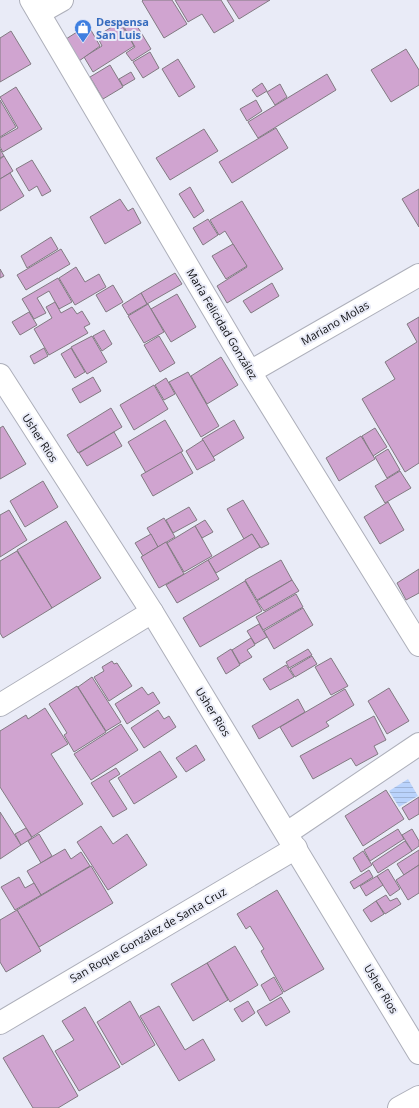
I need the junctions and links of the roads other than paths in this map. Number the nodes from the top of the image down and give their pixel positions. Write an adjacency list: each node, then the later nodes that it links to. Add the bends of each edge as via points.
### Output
1 (62, 0): 2 (street)
2 (35, 7): 4 (street, María Felicidad González)
3 (419, 275): 4 (street, Mariano Molas)
4 (250, 372): 7 (street, María Felicidad González)
5 (0, 376): 6 (street, Usher Rios)
6 (152, 612): 8 (street); 10 (street, Usher Rios)
7 (419, 645)
8 (0, 705)
9 (419, 744): 10 (street, San Roque González de Santa Cruz)
10 (292, 841): 11 (street, San Roque González de Santa Cruz); 12 (street, Usher Rios)
11 (0, 1023)
12 (419, 1053)
13 (419, 1097): 14 (street)
14 (399, 1108)

